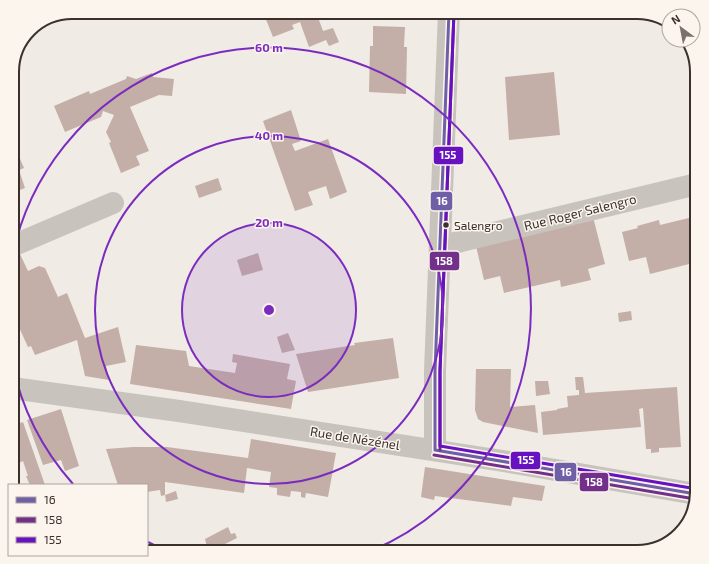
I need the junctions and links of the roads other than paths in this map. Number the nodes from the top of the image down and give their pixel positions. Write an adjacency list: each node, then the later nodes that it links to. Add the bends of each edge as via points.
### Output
1 (449, 19): 5 (street)
2 (690, 186): 5 (street, Rue Roger Salengro)
3 (113, 203): 4 (street)
4 (19, 243)
5 (440, 248): 7 (street)
6 (19, 389): 7 (street, Rue de Nézénel, via 179,410)
7 (435, 450): 8 (street, Rue de Nézénel)
8 (690, 493)

